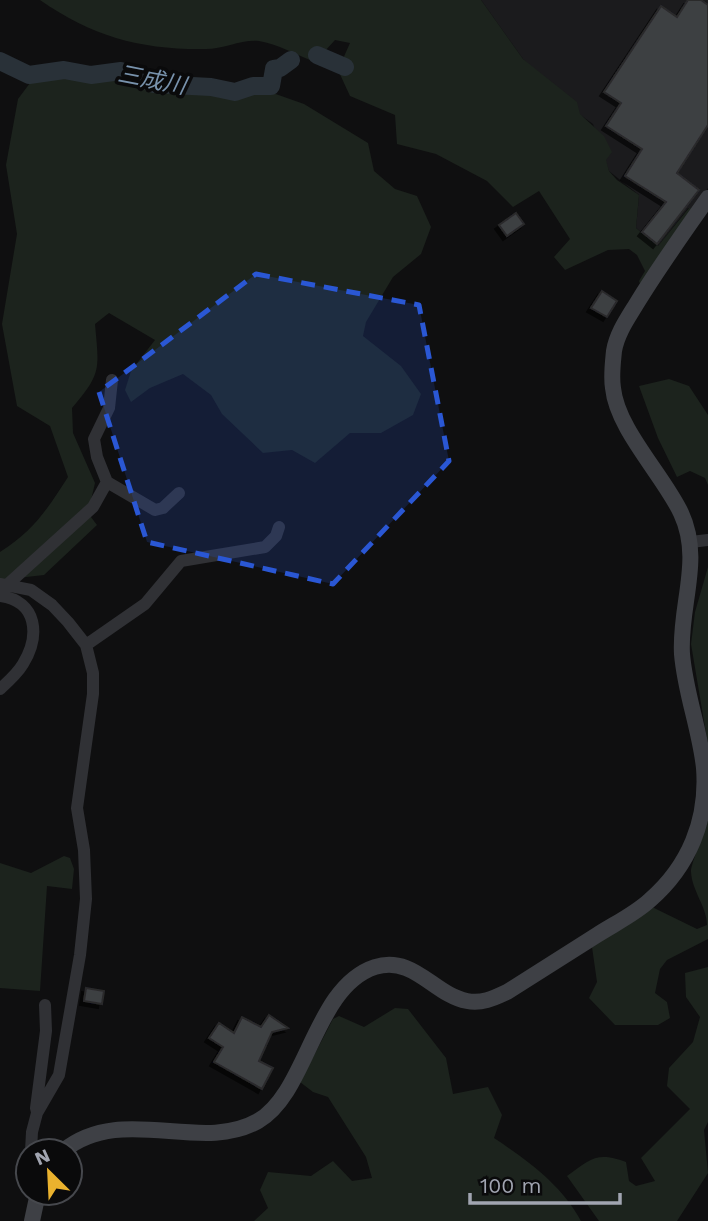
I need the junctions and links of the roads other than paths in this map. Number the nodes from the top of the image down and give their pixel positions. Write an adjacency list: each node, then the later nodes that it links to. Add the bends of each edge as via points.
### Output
1 (708, 198): 7 (street, via 618,335 613,368 613,389 623,418 681,512)
2 (112, 380): 3 (street, via 109,408 94,439)
3 (107, 482): 4 (street, via 155,510); 8 (street, via 93,507)
4 (179, 493)
5 (279, 527): 9 (street, via 265,547 181,561 145,604)
6 (708, 540): 7 (street)
7 (691, 542): 14 (street, via 682,654 704,769 703,817 672,879 648,902 508,992 488,1000 464,1001 404,968 381,966 359,975 334,1001 287,1087 259,1121 221,1132 115,1129)
8 (2, 588): 9 (street, via 31,590 43,597); 10 (street, via 31,614 33,634 22,667)
9 (86, 645): 12 (street, via 93,694 77,808 85,887 80,955 60,1075)
10 (0, 689)
11 (46, 1005): 12 (street)
12 (37, 1113): 13 (street)
13 (32, 1137)
14 (84, 1138)

